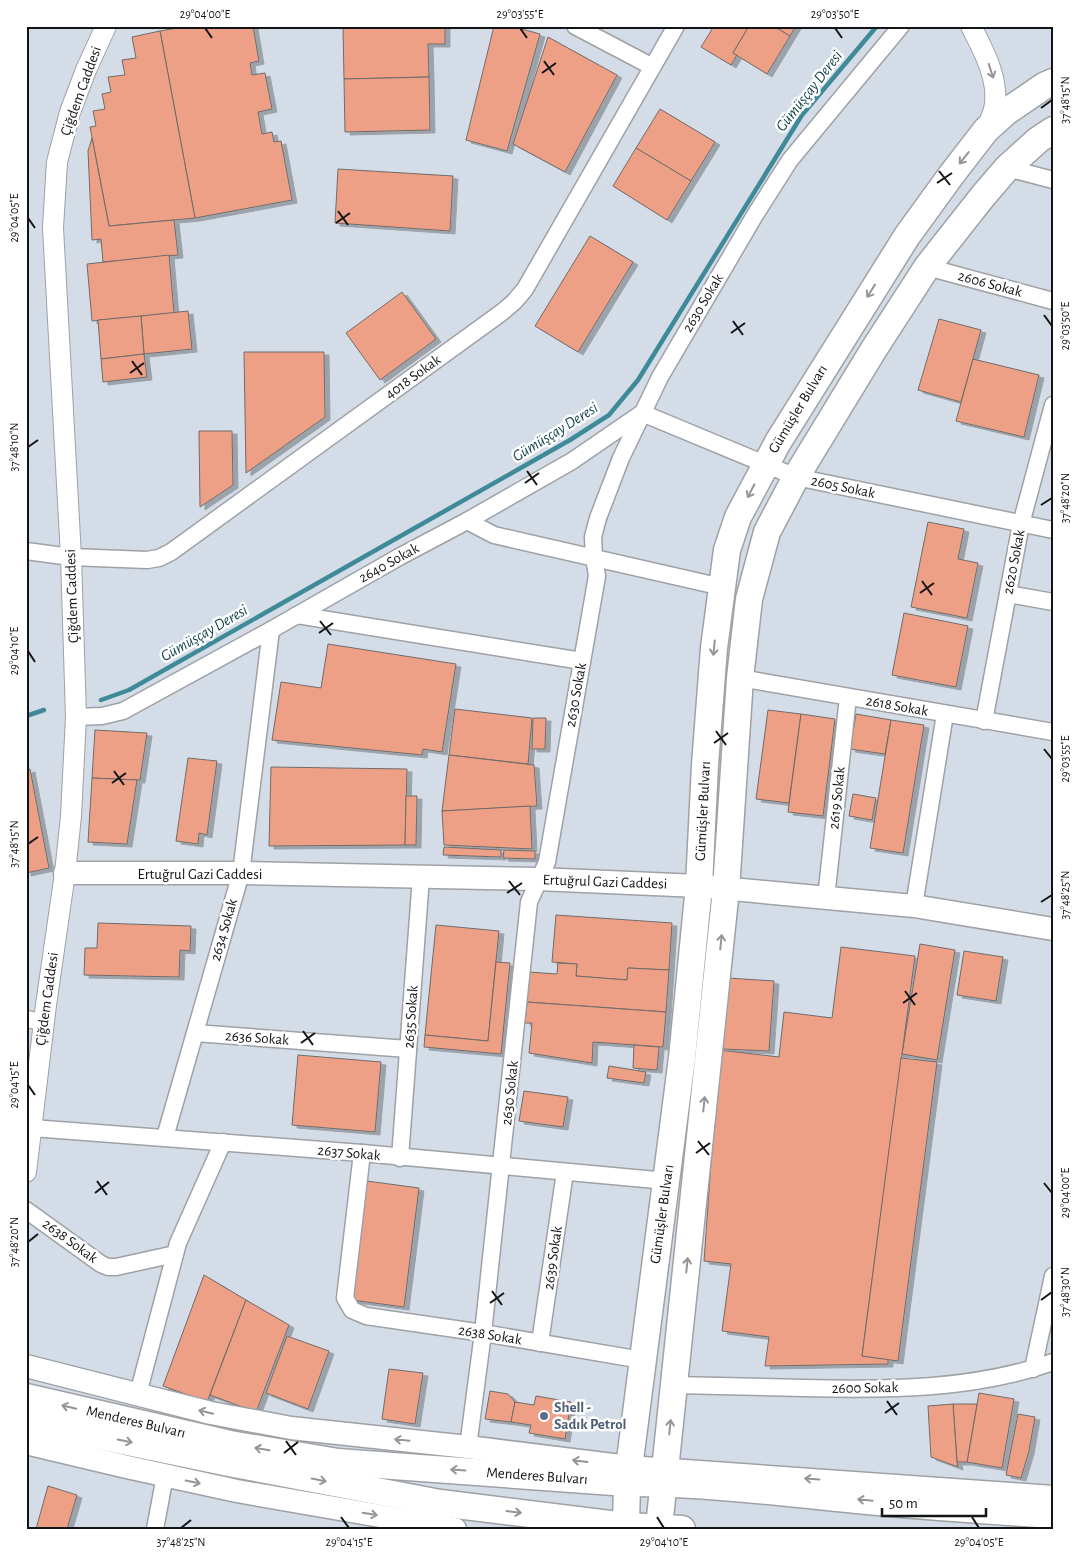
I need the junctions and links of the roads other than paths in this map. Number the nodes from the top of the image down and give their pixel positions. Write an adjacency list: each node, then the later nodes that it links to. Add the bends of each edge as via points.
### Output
1 (106, 26): 22 (street, Çiğdem Caddesi, via 70,112 56,172 53,228)
2 (575, 26): 6 (street)
3 (676, 26): 6 (street, 4018 Sokak)
4 (901, 26): 15 (street, 2630 Sokak, via 790,160 680,341)
5 (971, 26): 8 (street, one-way to 8, via 994,80 995,104)
6 (651, 66): 22 (street, 4018 Sokak, via 525,289 501,314 171,552 148,560)
7 (1053, 82): 8 (main road, Gümüşler Bulvarı, via 1006,112)
8 (986, 130): 16 (main road, Gümüşler Bulvarı, one-way to 16, via 907,236)
9 (1053, 130): 10 (main road, Gümüşler Bulvarı)
10 (1007, 168): 11 (street); 12 (main road, Gümüşler Bulvarı)
11 (1053, 180)
12 (927, 267): 13 (street, 2606 Sokak); 17 (main road, Gümüşler Bulvarı)
13 (1053, 301)
14 (1053, 405): 19 (street, 2620 Sokak)
15 (642, 413): 16 (street, 2605 Sokak); 18 (street, 2640 Sokak, via 572,462); 23 (street, 2630 Sokak, via 598,518 593,537)
16 (764, 465): 17 (street, 2605 Sokak); 24 (main road, Gümüşler Bulvarı, one-way to 24, via 738,518 728,550)
17 (796, 477): 19 (street, 2605 Sokak); 30 (main road, Gümüşler Bulvarı, via 767,532 749,599)
18 (467, 521): 23 (street, via 494,535); 27 (street, 2640 Sokak)
19 (1021, 524): 20 (street, 2605 Sokak); 25 (street, 2620 Sokak)
20 (1053, 530)
21 (26, 551): 22 (street, 4018 Sokak)
22 (71, 557): 33 (street, Çiğdem Caddesi)
23 (594, 557): 24 (street); 29 (street, 2630 Sokak, via 597,576)
24 (722, 587): 40 (main road, Gümüşler Bulvarı, one-way to 40, via 712,667)
25 (1008, 594): 26 (street); 34 (street, 2620 Sokak)
26 (1053, 602)
27 (297, 615): 28 (street, 2640 Sokak); 29 (street)
28 (271, 630): 33 (street, 2640 Sokak, via 123,711); 37 (street, 2634 Sokak)
29 (582, 662): 39 (street, 2630 Sokak, via 547,862)
30 (740, 678): 31 (street, 2618 Sokak); 41 (main road, Gümüşler Bulvarı)
31 (848, 697): 32 (street, 2618 Sokak); 42 (street, 2619 Sokak)
32 (945, 714): 34 (street, 2618 Sokak); 43 (street)
33 (76, 717): 36 (street, Çiğdem Caddesi)
34 (984, 721): 35 (street, 2618 Sokak)
35 (1053, 732)
36 (65, 873): 37 (main road, Ertuğrul Gazi Caddesi); 45 (street, Çiğdem Caddesi)
37 (241, 873): 38 (main road, Ertuğrul Gazi Caddesi); 46 (street, 2634 Sokak)
38 (421, 877): 39 (main road, Ertuğrul Gazi Caddesi); 47 (street, 2635 Sokak)
39 (538, 879): 40 (main road, Ertuğrul Gazi Caddesi); 54 (street, 2630 Sokak, via 529,902)
40 (699, 886): 41 (main road, Ertuğrul Gazi Caddesi); 56 (main road, Gümüşler Bulvarı)
41 (726, 889): 42 (main road, Ertuğrul Gazi Caddesi); 66 (main road, Gümüşler Bulvarı, one-way to 41)
42 (826, 898): 43 (main road, Ertuğrul Gazi Caddesi)
43 (914, 906): 44 (main road, Ertuğrul Gazi Caddesi)
44 (1053, 929)
45 (35, 1020): 48 (street, Çiğdem Caddesi)
46 (195, 1033): 47 (street, 2636 Sokak); 49 (street, 2634 Sokak)
47 (408, 1049): 52 (street, 2635 Sokak)
48 (32, 1128): 49 (street, 2637 Sokak); 53 (street, Çiğdem Caddesi)
49 (165, 1137): 50 (street, 2637 Sokak)
50 (223, 1142): 51 (street, 2637 Sokak); 58 (street)
51 (362, 1153): 52 (street, 2637 Sokak); 60 (street, 2638 Sokak, via 346,1298 352,1310 366,1316)
52 (400, 1158): 54 (street, 2637 Sokak)
53 (27, 1162)
54 (502, 1167): 55 (street, 2637 Sokak); 60 (street, 2630 Sokak)
55 (565, 1172): 56 (street, 2637 Sokak); 61 (street, 2639 Sokak)
56 (667, 1181): 62 (main road, Gümüşler Bulvarı)
57 (26, 1210): 58 (street, 2638 Sokak, via 101,1264 108,1266)
58 (175, 1254): 67 (street)
59 (1053, 1276): 65 (street)
60 (483, 1333): 61 (street, 2638 Sokak); 71 (street, 2630 Sokak)
61 (540, 1343): 62 (street, 2638 Sokak)
62 (642, 1360): 72 (main road, Gümüşler Bulvarı)
63 (1053, 1362): 65 (street, 2600 Sokak)
64 (26, 1366): 67 (main road)
65 (1033, 1369): 66 (street, 2600 Sokak, via 972,1382 911,1388)
66 (675, 1385): 74 (main road, Gümüşler Bulvarı, one-way to 66)
67 (138, 1394): 71 (main road, one-way to 67, via 291,1428 211,1413)
68 (26, 1397): 72 (main road, Menderes Bulvarı, one-way to 68, via 338,1462 230,1444)
69 (26, 1419): 77 (main road, Menderes Bulvarı, one-way to 77, via 440,1503)
70 (26, 1443): 73 (main road)
71 (468, 1447): 72 (main road, one-way to 71)
72 (628, 1475): 74 (main road, Menderes Bulvarı); 77 (main road, Gümüşler Bulvarı)
73 (165, 1476): 79 (street); 80 (main road, one-way to 80)
74 (665, 1476): 75 (main road, one-way to 74); 76 (main road, Menderes Bulvarı, one-way to 74, via 878,1502); 78 (main road, Gümüşler Bulvarı)
75 (1053, 1497)
76 (1053, 1515)
77 (626, 1526): 78 (main road, Menderes Bulvarı)
78 (671, 1528)
79 (155, 1529)
80 (455, 1529)

